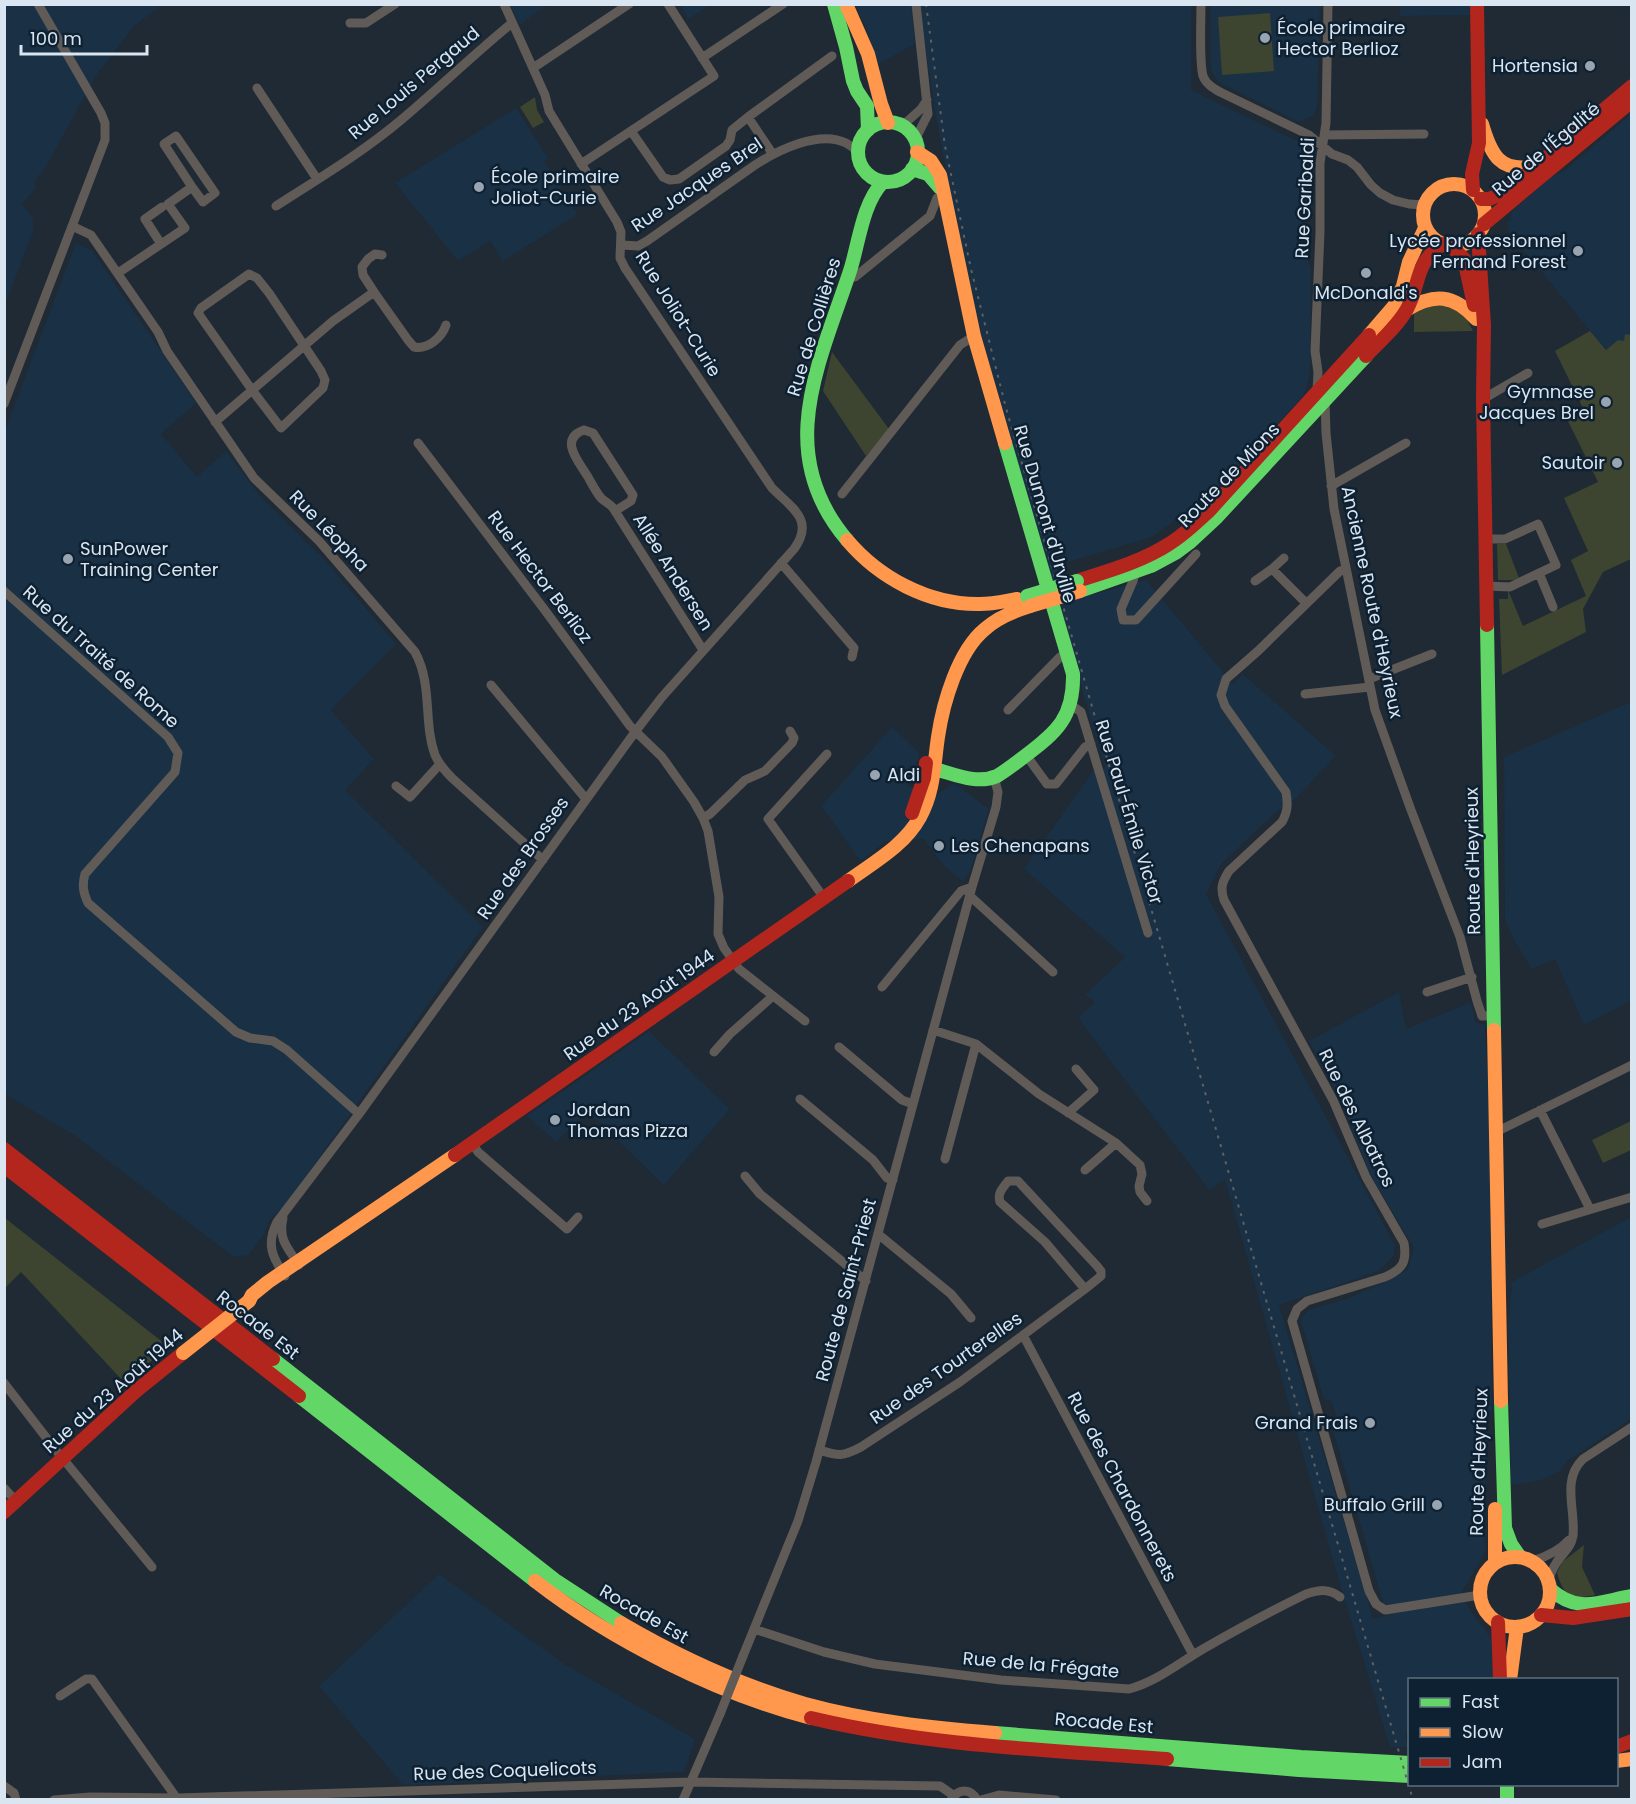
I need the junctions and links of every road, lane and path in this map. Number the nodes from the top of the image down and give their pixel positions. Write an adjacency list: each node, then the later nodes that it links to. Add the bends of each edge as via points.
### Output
1 (38, 4): 46 (street, via 105,123 105,140)
2 (395, 4): 13 (street, via 366,23)
3 (504, 4): 14 (street, Rue Joliot-Curie)
4 (629, 4): 17 (street)
5 (668, 4): 16 (street)
6 (783, 4): 16 (street)
7 (834, 4): 26 (main road, via 853,81 867,106)
8 (846, 4): 24 (main road, via 861,36)
9 (916, 4): 20 (street)
10 (1201, 4): 31 (street, via 1202,66 1210,86 1309,135)
11 (1328, 4): 29 (street, Rue Garibaldi)
12 (1477, 4): 22 (main road)
13 (350, 23)
14 (512, 23): 17 (street, Rue Joliot-Curie); 37 (street, Rue Louis Pergaud, via 400,121)
15 (832, 56): 23 (street)
16 (702, 58): 27 (street, via 714,76)
17 (533, 68): 34 (street, Rue Joliot-Curie, via 549,111)
18 (1632, 86): 35 (main road, Rue de l'Égalité)
19 (257, 88): 37 (street)
20 (927, 100): 25 (street); 30 (street, via 928,114)
21 (1632, 101): 48 (main road, Rue de l'Égalité)
22 (1479, 114): 35 (main road, Rue de l'Égalité, via 1495,158 1511,167 1525,169); 39 (main road, via 1463,170); 42 (main road, via 1479,143 1472,174)
23 (748, 117): 27 (street, via 732,130 726,146 680,179 663,177); 33 (street)
24 (888, 123): 25 (main road); 26 (main road)
25 (902, 126): 30 (main road)
26 (868, 130): 32 (main road)
27 (631, 131): 34 (street)
28 (1424, 134): 29 (street)
29 (1325, 135): 31 (street, Rue Garibaldi)
30 (916, 146): 36 (main road); 41 (main road, Rue Dumont d'Urville, via 940,175)
31 (1323, 147): 43 (street, via 1357,167 1380,193 1393,200); 64 (street, Rue Garibaldi, via 1315,351)
32 (858, 152): 33 (street, Rue Jacques Brel, via 846,143 814,140); 38 (main road, via 863,169)
33 (772, 153): 50 (street, Rue Jacques Brel, via 647,241 638,246)
34 (581, 164): 50 (street, Rue Joliot-Curie, via 617,222)
35 (1537, 165): 42 (main road, Rue de l'Égalité, via 1504,193 1489,199)
36 (912, 170): 38 (main road, via 897,181); 41 (main road, via 928,174)
37 (316, 180): 44 (street, Rue Louis Pergaud)
38 (883, 182): 54 (main road, Rue de Collières, via 870,199)
39 (1455, 184): 42 (main road); 43 (main road, via 1436,189)
40 (192, 187): 40 (street, via 203,202 215,193 176,136 164,144); 49 (street, via 168,204 185,228)
41 (943, 194): 54 (street, via 937,198 930,216 855,277); 59 (main road, Rue Dumont d'Urville)
42 (1477, 195): 48 (main road, via 1485,215)
43 (1424, 205): 47 (main road)
44 (276, 206)
45 (162, 207): 49 (street, via 145,219)
46 (72, 226): 53 (street, Rue Léopha, via 91,235); 66 (street)
47 (1425, 228): 51 (main road); 64 (main road, Route de Mions, via 1394,306)
48 (1481, 229): 51 (main road, via 1466,244); 61 (main road, Route d'Heyrieux)
49 (161, 244): 53 (street)
50 (622, 245): 75 (street, Rue Joliot-Curie, via 620,258 625,268 772,488 799,515)
51 (1447, 245): 56 (main road, Route de Mions, via 1428,254 1422,262); 57 (main road, Route d'Heyrieux, via 1464,259)
52 (382, 255): 55 (street, via 375,254 362,267)
53 (118, 273): 68 (street, Rue Léopha)
54 (849, 275): 87 (main road, Rue de Collières, via 810,396 806,435 815,486 829,516 850,547 903,587 976,604)
55 (374, 292): 58 (street, via 414,347 424,348 442,335); 60 (street)
56 (1406, 310): 57 (main road, Route de Mions, via 1425,299 1451,299); 64 (main road, Route de Mions)
57 (1476, 319): 61 (main road, Route d'Heyrieux)
58 (446, 325)
59 (974, 336): 73 (street, via 960,345); 91 (main road, Rue Dumont d'Urville)
60 (303, 346): 63 (street); 63 (street, via 321,370 323,388 281,428); 63 (street, via 257,278 249,274 201,308 198,313)
61 (1482, 358): 65 (main road, Route d'Heyrieux)
62 (1528, 373): 65 (street)
63 (252, 390): 68 (street)
64 (1321, 397): 67 (main road, Route de Mions); 69 (street, Ancienne Route d'Heyrieux)
65 (1483, 399): 76 (main road, Route d'Heyrieux)
66 (4, 405)
67 (1309, 410): 69 (street); 80 (main road, Route de Mions, via 1189,543 1166,558)
68 (215, 422): 104 (street, Rue Léopha, via 254,478 320,541 415,652 425,675 433,745)
69 (1326, 433): 72 (street, Ancienne Route d'Heyrieux)
70 (1406, 442): 72 (street)
71 (418, 443): 100 (street, Rue Hector Berlioz)
72 (1330, 486): 82 (street, Ancienne Route d'Heyrieux)
73 (842, 494)
74 (615, 511): 74 (street, Allée Andersen, via 602,498 572,450 571,440 576,432 593,433 633,495 631,501); 90 (street, Allée Andersen)
75 (803, 532): 79 (street, Rue des Brosses)
76 (1485, 539): 83 (street, via 1505,539 1538,524 1556,565); 85 (main road, Route d'Heyrieux)
77 (1196, 554): 80 (street, via 1136,620 1123,620 1120,609)
78 (1284, 558): 81 (street)
79 (781, 563): 90 (street, Rue des Brosses); 93 (street, via 854,648)
80 (1138, 566): 87 (main road, Route de Mions, bridge)
81 (1272, 569): 84 (street); 88 (street)
82 (1346, 569): 88 (street, Rue des Albatros); 94 (street, Ancienne Route d'Heyrieux)
83 (1539, 573): 85 (street, via 1510,587); 89 (street)
84 (1255, 581)
85 (1486, 586): 120 (main road, Route d'Heyrieux)
86 (4, 591): 132 (street, Rue du Traité de Rome, via 168,737 178,753 175,772 85,874 83,893 88,903 236,1032 273,1041 287,1050)
87 (1025, 600): 105 (main road, Rue du 23 Août 1944, via 992,622 976,638 960,664 946,700)
88 (1306, 603): 168 (street, Rue des Albatros, via 1226,679 1221,695 1231,716 1286,792 1288,803 1282,822 1229,872 1221,890 1333,1100 1366,1177 1404,1243 1406,1254 1396,1272 1307,1301 1297,1309 1292,1321 1369,1591 1376,1604 1385,1610 1398,1609)
89 (1553, 607)
90 (703, 650): 100 (street, Rue des Brosses)
91 (1066, 653): 97 (main road, Rue Dumont d'Urville, via 1073,674); 98 (street)
92 (1432, 654): 94 (street)
93 (852, 657)
94 (1370, 683): 96 (street); 116 (street, Ancienne Route d'Heyrieux, via 1381,728 1461,937)
95 (491, 685): 108 (street)
96 (1305, 694)
97 (1071, 705): 101 (street, Rue Paul-Émile Victor, via 1082,712); 103 (main road, Rue Dumont d'Urville, via 1050,736)
98 (1008, 710)
99 (790, 731): 109 (street, via 792,743 765,771 745,780)
100 (635, 732): 108 (street, Rue des Brosses); 109 (street, Rue Hector Berlioz, via 671,768)
101 (1091, 744): 103 (street, via 1056,784 1047,784); 113 (street, Rue Paul-Émile Victor)
102 (827, 754): 112 (street, via 768,819)
103 (1026, 755): 106 (main road, Rue Dumont d'Urville)
104 (440, 764): 107 (street, via 410,797); 110 (street, Rue Léopha)
105 (929, 773): 106 (main road); 112 (main road, Rue du 23 Août 1944, via 931,792 915,826 885,855)
106 (994, 777): 111 (street, Route de Saint-Priest, via 996,807)
107 (396, 786)
108 (586, 799): 110 (street, Rue des Brosses)
109 (703, 818): 114 (street, Rue Hector Berlioz, via 719,897 718,934)
110 (543, 861): 132 (street, Rue des Brosses)
111 (971, 891): 115 (street); 117 (street, via 961,891); 122 (street, Route de Saint-Priest)
112 (824, 898): 114 (main road, Rue du 23 Août 1944)
113 (1148, 933)
114 (733, 962): 119 (street); 134 (main road, Rue du 23 Août 1944)
115 (1053, 972)
116 (1472, 977): 118 (street); 120 (street, Ancienne Route d'Heyrieux, via 1482,1016)
117 (882, 987)
118 (1427, 992)
119 (774, 996): 121 (street); 125 (street)
120 (1493, 1016): 133 (main road, Route d'Heyrieux)
121 (805, 1021)
122 (933, 1030): 123 (street); 129 (street, Route de Saint-Priest)
123 (976, 1044): 131 (street); 137 (street)
124 (840, 1047): 129 (street, via 902,1100)
125 (714, 1052)
126 (1632, 1065): 130 (street)
127 (1076, 1069): 131 (street, via 1094,1090)
128 (800, 1100): 141 (street)
129 (914, 1104): 141 (street, Route de Saint-Priest)
130 (1540, 1110): 133 (street); 144 (street)
131 (1068, 1113): 135 (street)
132 (359, 1114): 145 (street, Rue des Brosses)
133 (1496, 1132): 155 (main road, Route d'Heyrieux)
134 (472, 1143): 146 (street, via 567,1229); 149 (main road, Rue du 23 Août 1944)
135 (1116, 1143): 139 (street); 143 (street, via 1140,1165 1140,1192)
136 (4, 1149): 180 (main road, Rocade Est, via 555,1580 632,1630 713,1671 805,1704 898,1723)
137 (945, 1159)
138 (4, 1166): 181 (main road, Rocade Est, via 548,1592 629,1643 705,1682 799,1715 898,1736)
139 (1085, 1170)
140 (745, 1176): 151 (street, via 760,1194)
141 (893, 1180): 148 (street, Route de Saint-Priest)
142 (1632, 1197): 144 (street)
143 (1147, 1201)
144 (1590, 1209): 147 (street)
145 (284, 1215): 149 (street, via 281,1238); 150 (street, Rue des Brosses, via 270,1240)
146 (578, 1217)
147 (1542, 1224)
148 (878, 1234): 151 (street, Route de Saint-Priest); 153 (street, via 951,1294)
149 (299, 1265): 150 (main road, Rue du 23 Août 1944)
150 (284, 1274): 159 (main road, Rue du 23 Août 1944, bridge, via 252,1295 136,1391)
151 (866, 1281): 158 (street, Route de Saint-Priest)
152 (1085, 1289): 152 (street, via 1101,1276 1101,1270 1018,1181 1008,1181 1000,1202 1045,1242); 154 (street, Rue des Tourterelles)
153 (971, 1318)
154 (1023, 1335): 158 (street, Rue des Tourterelles, via 861,1447 838,1456); 176 (street, Rue des Chardonnerets)
155 (1500, 1363): 164 (main road, Route d'Heyrieux, via 1505,1528 1511,1544); 165 (main road, Route d'Heyrieux)
156 (4, 1383): 159 (street)
157 (1632, 1427): 163 (street, via 1582,1460 1572,1473)
158 (819, 1450): 175 (street, Route de Saint-Priest, via 798,1521)
159 (62, 1458): 161 (main road, Rue du 23 Août 1944); 166 (street)
160 (4, 1488): 161 (street)
161 (16, 1501): 162 (main road, Rue du 23 Août 1944)
162 (4, 1512)
163 (1573, 1536): 164 (street, via 1554,1553); 167 (street)
164 (1526, 1559): 165 (main road, via 1502,1559); 167 (main road, via 1544,1572)
165 (1495, 1563): 168 (main road, via 1483,1577)
166 (152, 1567)
167 (1549, 1584): 169 (main road, via 1566,1602 1576,1605); 172 (main road, via 1549,1600)
168 (1480, 1595): 173 (main road, via 1483,1606)
169 (1632, 1596)
170 (1340, 1597): 176 (street, Rue de la Frégate, via 1327,1590 1305,1594)
171 (1632, 1609): 172 (main road, via 1573,1618)
172 (1541, 1615): 174 (main road)
173 (1498, 1622): 174 (main road); 177 (main road)
174 (1517, 1627): 178 (main road)
175 (754, 1629): 176 (street, Rue de la Frégate, via 875,1664 1096,1688 1140,1686); 182 (street, Route de Saint-Priest, bridge)
176 (1193, 1655)
177 (1500, 1678)
178 (1511, 1678)
179 (60, 1696): 186 (street, via 92,1679)
180 (1408, 1763)
181 (1408, 1776)
182 (691, 1782): 185 (street, Rue des Coquelicots, via 940,1786); 186 (street, Rue des Coquelicots); 189 (street, Route de Saint-Priest)
183 (4, 1785): 187 (street)
184 (91, 1798): 186 (street, Rue des Coquelicots); 188 (street, Rue des Coquelicots)
185 (952, 1798): 190 (street, Rue des Coquelicots, via 965,1790)
186 (178, 1799)
187 (16, 1800)
188 (54, 1800)
189 (683, 1800)
190 (979, 1800): 191 (street, via 999,1795)
191 (1056, 1800)

